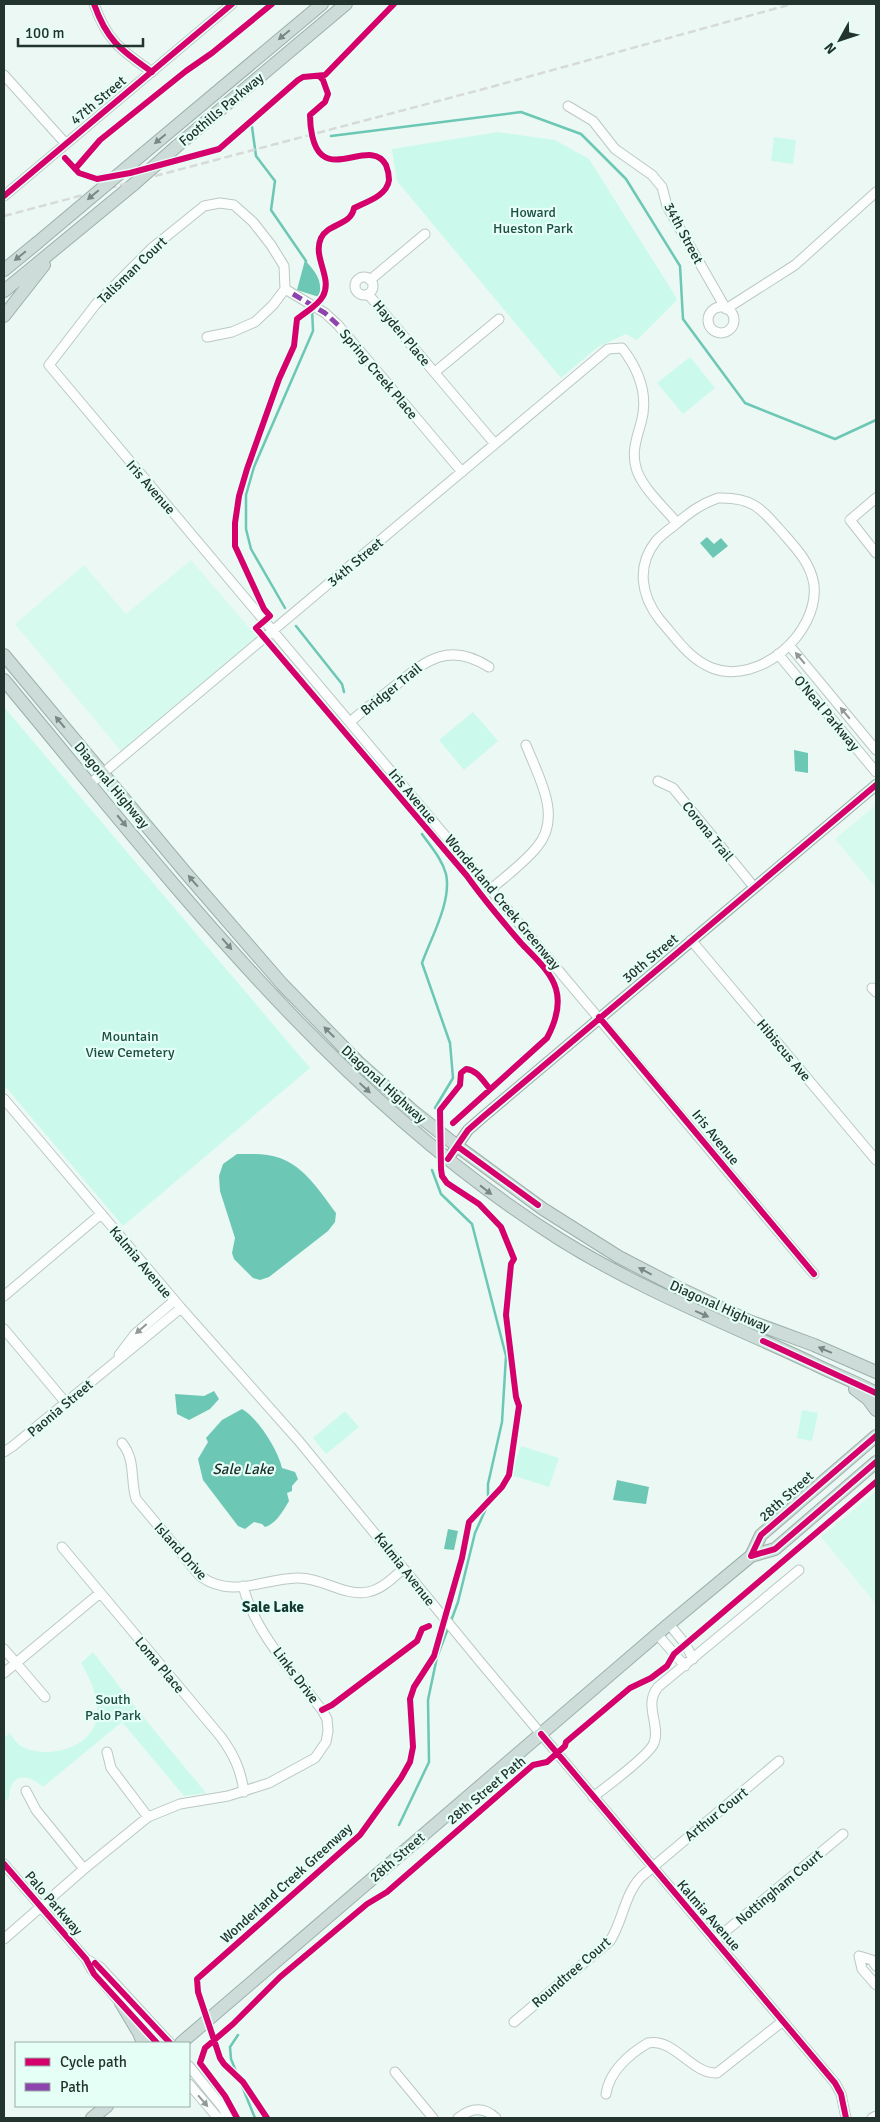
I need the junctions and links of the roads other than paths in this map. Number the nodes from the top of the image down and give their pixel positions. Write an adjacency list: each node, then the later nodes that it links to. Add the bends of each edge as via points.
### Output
1 (94, 4): 5 (street, via 102,26 122,51)
2 (232, 4): 5 (street, 47th Street)
3 (322, 4): 13 (highway, Foothills Parkway, one-way to 13, bridge)
4 (346, 4): 12 (highway, Foothills Parkway, bridge)
5 (152, 72): 8 (street, 47th Street)
6 (4, 75): 8 (street)
7 (568, 106): 9 (street, 34th Street, via 593,121 615,149 652,175 662,187 667,206 726,309 795,265)
8 (66, 144): 10 (street, 47th Street)
9 (876, 192)
10 (4, 196)
11 (425, 234): 14 (street, Hayden Place)
12 (55, 250): 16 (highway, Foothills Parkway); 18 (highway)
13 (4, 270)
14 (370, 280): 17 (street, Hayden Place, via 372,288); 17 (street, Hayden Place, via 362,278 355,286 359,293)
15 (285, 289): 20 (street, via 255,322 232,332); 21 (street, Talisman Court, via 284,266 253,222 234,205 204,206 152,248 96,304); 24 (street, Spring Creek Place, via 325,313 338,325)
16 (4, 291)
17 (368, 294): 22 (street, Hayden Place)
18 (4, 316)
19 (499, 319): 22 (street, Hayden Place)
20 (207, 337)
21 (49, 365): 28 (street, Iris Avenue)
22 (435, 372): 23 (street, Hayden Place)
23 (495, 444): 24 (street, 34th Street); 26 (street, 34th Street, via 600,354 608,349 622,348 632,360 643,389 644,408 634,446 637,470 642,482)
24 (462, 472): 28 (street, 34th Street)
25 (876, 498): 27 (street, via 850,520)
26 (677, 523): 29 (street, via 702,504 718,498 746,501 767,514 800,553 814,584 811,609 803,628); 31 (street, via 657,540 643,570 645,595 652,610 687,652 712,668 748,670)
27 (876, 553)
28 (272, 631): 34 (street, Iris Avenue); 38 (street, 34th Street)
29 (789, 645): 31 (street); 36 (street, O'Neal Parkway, one-way to 29)
30 (4, 654): 38 (highway, Diagonal Highway, one-way to 30)
31 (778, 654): 37 (street, O'Neal Parkway)
32 (489, 667): 34 (street, Bridger Trail, via 464,655 430,660)
33 (4, 680): 40 (highway, Diagonal Highway)
34 (350, 722): 43 (street, Iris Avenue)
35 (526, 745): 43 (street, via 547,800 548,823 539,846)
36 (876, 750)
37 (876, 772)
38 (102, 773): 40 (street, 34th Street); 45 (highway, Diagonal Highway, one-way to 38)
39 (658, 781): 42 (street, Corona Trail, via 673,788)
40 (90, 784): 46 (highway, Diagonal Highway, one-way to 46)
41 (876, 785): 42 (main road, 30th Street)
42 (754, 887): 44 (main road, 30th Street)
43 (491, 889): 47 (street, Iris Avenue)
44 (691, 940): 47 (main road, 30th Street); 51 (street, Hibiscus Ave)
45 (282, 984): 46 (highway); 49 (highway, Diagonal Highway, one-way to 45, via 358,1062)
46 (271, 994): 50 (highway, Diagonal Highway, one-way to 50, via 304,1031)
47 (599, 1017): 49 (main road, 30th Street, via 471,1127); 53 (street, Iris Avenue)
48 (4, 1099): 52 (street, Kalmia Avenue)
49 (457, 1146): 50 (main road, 30th Street); 60 (highway, Diagonal Highway, one-way to 49, via 749,1321 619,1257 562,1222)
50 (448, 1159): 59 (highway, Diagonal Highway, one-way to 59, via 505,1204 599,1263 670,1300)
51 (876, 1160)
52 (101, 1214): 54 (street); 55 (street, Kalmia Avenue)
53 (814, 1274)
54 (4, 1296)
55 (174, 1301): 56 (street, Kalmia Avenue); 58 (street, Paonia Street, one-way to 58, via 130,1338)
56 (180, 1308): 58 (street, Paonia Street); 70 (street, Kalmia Avenue, via 298,1440)
57 (4, 1329): 62 (street)
58 (114, 1362): 62 (street, Paonia Street)
59 (812, 1364): 61 (highway, Diagonal Highway); 63 (highway, via 864,1395)
60 (874, 1371)
61 (876, 1394)
62 (66, 1403): 66 (street, Paonia Street)
63 (876, 1410)
64 (876, 1436): 69 (highway, 28th Street, via 761,1535)
65 (122, 1443): 72 (street, Island Drive, via 131,1457 136,1499 146,1513 200,1576 223,1587)
66 (4, 1452)
67 (876, 1462): 69 (highway, 28th Street, via 775,1549)
68 (62, 1547): 73 (street, Loma Place)
69 (751, 1556): 74 (highway, 28th Street)
70 (403, 1569): 72 (street, Island Drive, via 382,1587 368,1592 357,1593 300,1578); 82 (street, Kalmia Avenue)
71 (799, 1570): 77 (street)
72 (243, 1586): 86 (street, Links Drive, via 253,1615 322,1710 328,1731 322,1751 309,1762)
73 (100, 1593): 78 (street); 86 (street, Loma Place, via 232,1752)
74 (669, 1624): 75 (highway, 28th Street); 77 (street)
75 (658, 1634): 79 (street); 82 (highway, 28th Street)
76 (4, 1649): 78 (street)
77 (694, 1659): 79 (street)
78 (15, 1662): 80 (street); 81 (street)
79 (685, 1666): 87 (street, via 653,1693 655,1736 651,1749)
80 (4, 1673)
81 (45, 1697)
82 (541, 1734): 87 (street, Kalmia Avenue); 105 (highway, 28th Street)
83 (107, 1752): 88 (street, via 110,1768)
84 (779, 1761): 91 (street, Arthur Court)
85 (26, 1791): 92 (street, via 36,1810)
86 (244, 1792): 88 (street, via 180,1804)
87 (593, 1797): 91 (street, Kalmia Avenue)
88 (148, 1817): 92 (street)
89 (843, 1834): 95 (street, Nottingham Court)
90 (4, 1864): 93 (street, Palo Parkway)
91 (652, 1867): 95 (street, Kalmia Avenue); 101 (street, Roundtree Court, via 631,1891 610,1940)
92 (84, 1869): 93 (street)
93 (41, 1906): 94 (street); 96 (street, Palo Parkway)
94 (4, 1939)
95 (715, 1940): 100 (street, Kalmia Avenue)
96 (86, 1959): 99 (street, Palo Parkway, via 94,1974); 104 (street, Palo Parkway, via 100,1967)
97 (876, 1966): 98 (street, via 872,1960 859,1956 862,1969)
98 (876, 1985)
99 (121, 2003): 102 (highway); 103 (street, Palo Parkway)
100 (783, 2021): 109 (street, via 717,2074 706,2072 662,2043 648,2043 615,2071); 118 (street, Kalmia Avenue, via 835,2083)
101 (514, 2022)
102 (142, 2042)
103 (156, 2042)
104 (169, 2042)
105 (182, 2042)
106 (190, 2067): 114 (street)
107 (395, 2072): 115 (street)
108 (190, 2085): 113 (street, one-way to 113)
109 (606, 2094)
110 (106, 2107): 112 (highway)
111 (876, 2116): 119 (street)
112 (92, 2118)
113 (218, 2118)
114 (228, 2118)
115 (433, 2118)
116 (458, 2118): 117 (street, via 480,2109)
117 (496, 2118)
118 (846, 2118)
119 (872, 2118)

